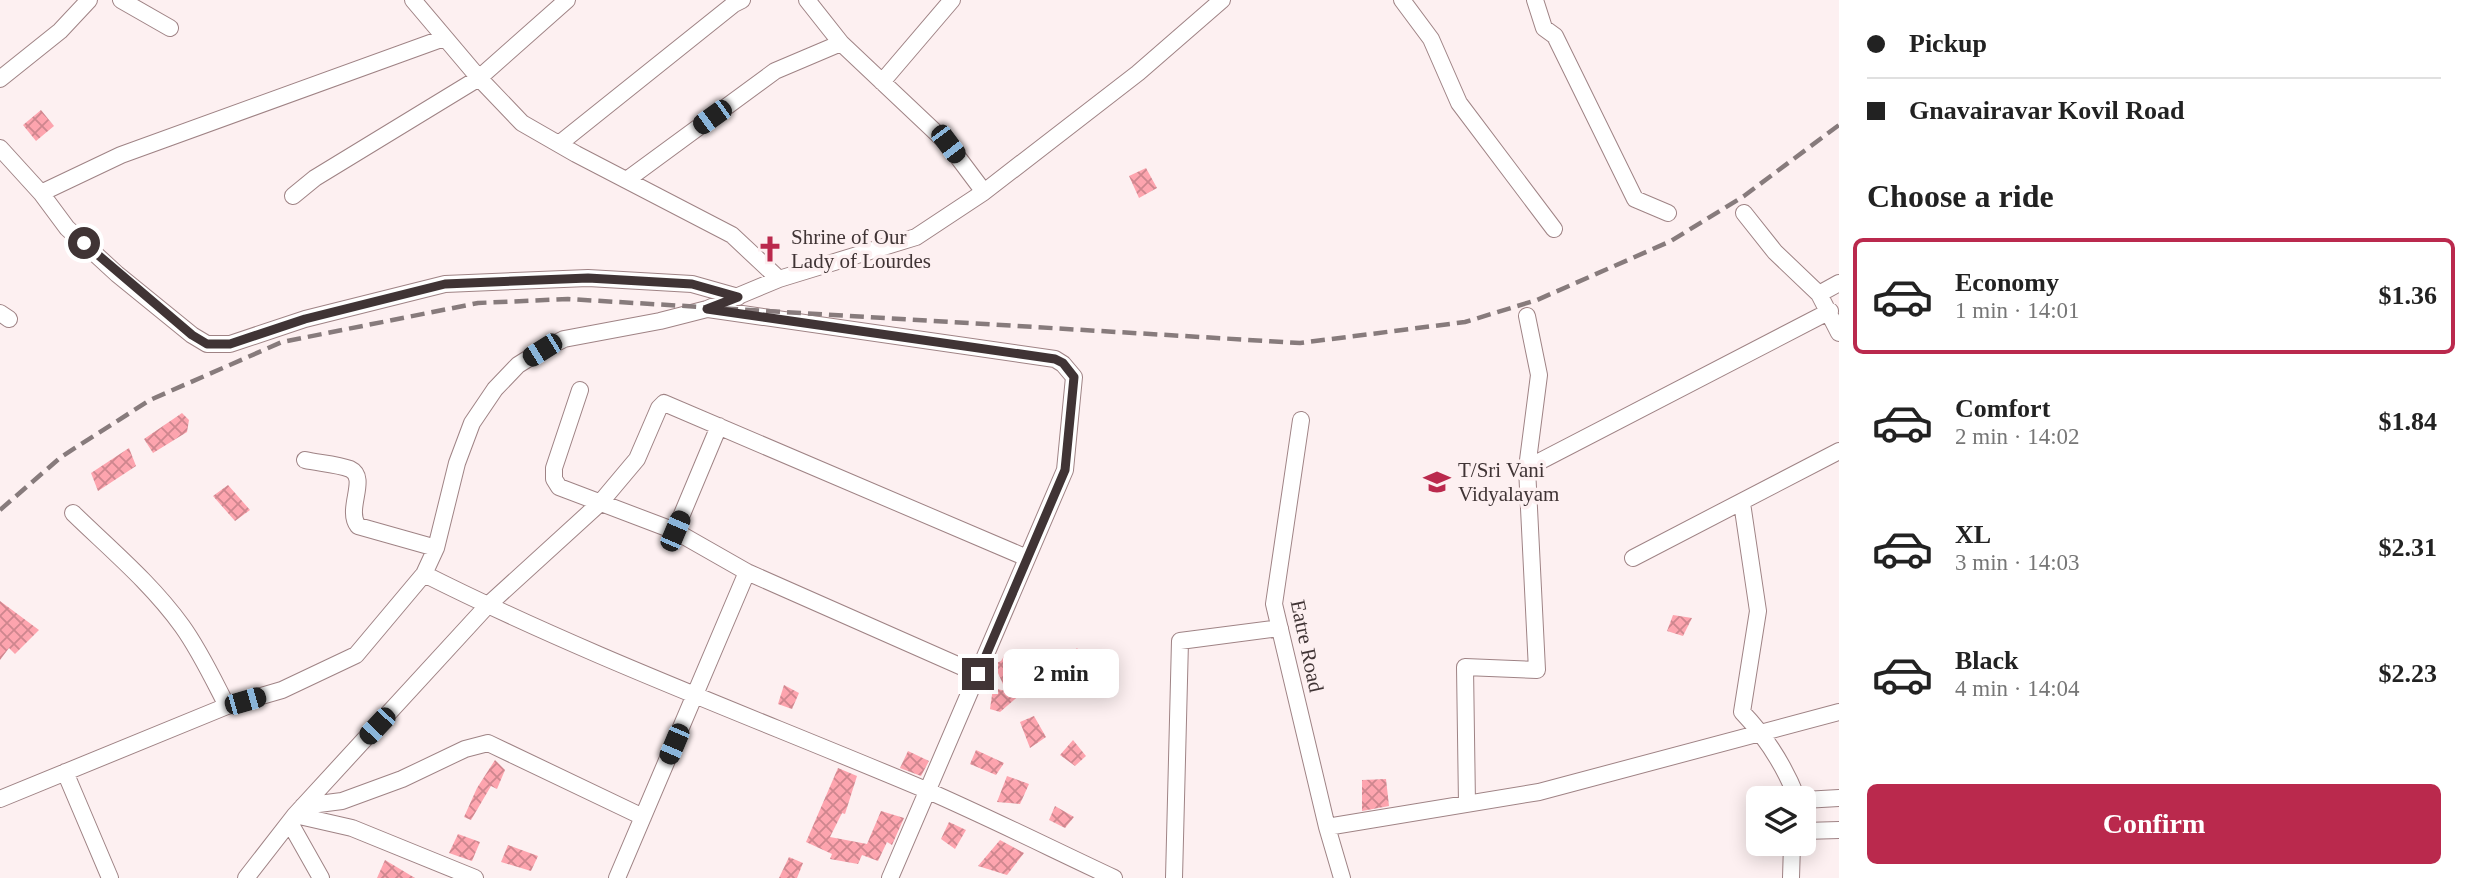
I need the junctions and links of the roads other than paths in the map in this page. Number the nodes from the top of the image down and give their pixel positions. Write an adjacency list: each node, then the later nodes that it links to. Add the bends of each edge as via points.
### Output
1 (89, 0): 15 (street, via 60,31)
2 (121, 0): 11 (street)
3 (413, 0): 12 (street)
4 (567, 0): 14 (street)
5 (742, 0): 17 (street)
6 (807, 0): 13 (street)
7 (952, 0): 16 (street)
8 (1222, 0): 20 (street, via 1138,73)
9 (1402, 0): 25 (street, via 1431,39 1459,103)
10 (1535, 0): 23 (street, via 1544,27 1555,36 1635,199)
11 (170, 29)
12 (444, 38): 14 (street); 21 (street, via 121,155)
13 (841, 43): 16 (street); 19 (street, via 775,71)
14 (479, 78): 17 (street, via 522,122); 22 (street)
15 (0, 79)
16 (882, 82): 20 (street, via 948,144)
17 (559, 144): 19 (street)
18 (0, 148): 21 (street)
19 (628, 179): 26 (street, via 732,234)
20 (984, 192): 26 (street, via 916,237)
21 (41, 193): 29 (street, via 67,228 117,274 207,344 230,344 305,319 445,284 588,278 692,284)
22 (293, 196)
23 (1668, 213)
24 (1744, 214): 28 (street)
25 (1554, 229)
26 (779, 279): 29 (street)
27 (1839, 283): 28 (street)
28 (1819, 294): 31 (street)
29 (738, 297): 30 (street)
30 (707, 309): 44 (street, via 564,340 519,365 495,389 472,424 457,463); 45 (street, via 1063,363 1074,377 1065,470)
31 (1830, 312): 33 (street); 39 (street)
32 (1527, 316): 39 (street, via 1539,375)
33 (1839, 333)
34 (580, 390): 40 (street, via 554,479 559,487)
35 (1301, 420): 50 (street, Eatre Road, via 1274,604)
36 (719, 426): 40 (street, via 664,403 637,459); 43 (street); 45 (street)
37 (1839, 452): 41 (street)
38 (305, 460): 44 (street, via 356,474 352,512 358,526)
39 (1527, 468): 62 (street, via 1537,670 1465,667)
40 (600, 503): 43 (street); 49 (street)
41 (1742, 503): 46 (street); 55 (street, via 1758,611 1742,712)
42 (73, 513): 53 (street, via 153,590 182,626)
43 (675, 531): 47 (street)
44 (436, 548): 48 (street)
45 (1027, 558): 51 (street)
46 (1633, 558)
47 (747, 572): 51 (street); 52 (street)
48 (424, 574): 49 (street); 53 (street, via 356,655 282,690)
49 (487, 606): 52 (street); 63 (street)
50 (1280, 628): 65 (street, Eatre Road); 76 (street, via 1180,640)
51 (978, 674): 58 (street)
52 (694, 696): 58 (street); 64 (street)
53 (227, 706): 56 (street)
54 (1839, 712): 55 (street)
55 (1762, 733): 57 (street); 62 (street, via 1539,792)
56 (65, 772): 59 (street); 69 (street)
57 (1792, 786)
58 (928, 791): 74 (street); 75 (street)
59 (3, 793)
60 (1839, 798): 61 (street)
61 (1816, 799)
62 (1467, 804): 65 (street)
63 (296, 815): 64 (street, via 402,779 465,748 488,743); 70 (street); 71 (street); 72 (street, via 352,828)
64 (643, 817): 73 (street)
65 (1327, 827): 77 (street, Eatre Road)
66 (1839, 830): 67 (street)
67 (1816, 831)
68 (1792, 856): 78 (street)
69 (110, 878)
70 (246, 878)
71 (321, 878)
72 (475, 878)
73 (617, 878)
74 (890, 878)
75 (1114, 878)
76 (1174, 878)
77 (1341, 878)
78 (1791, 878)

